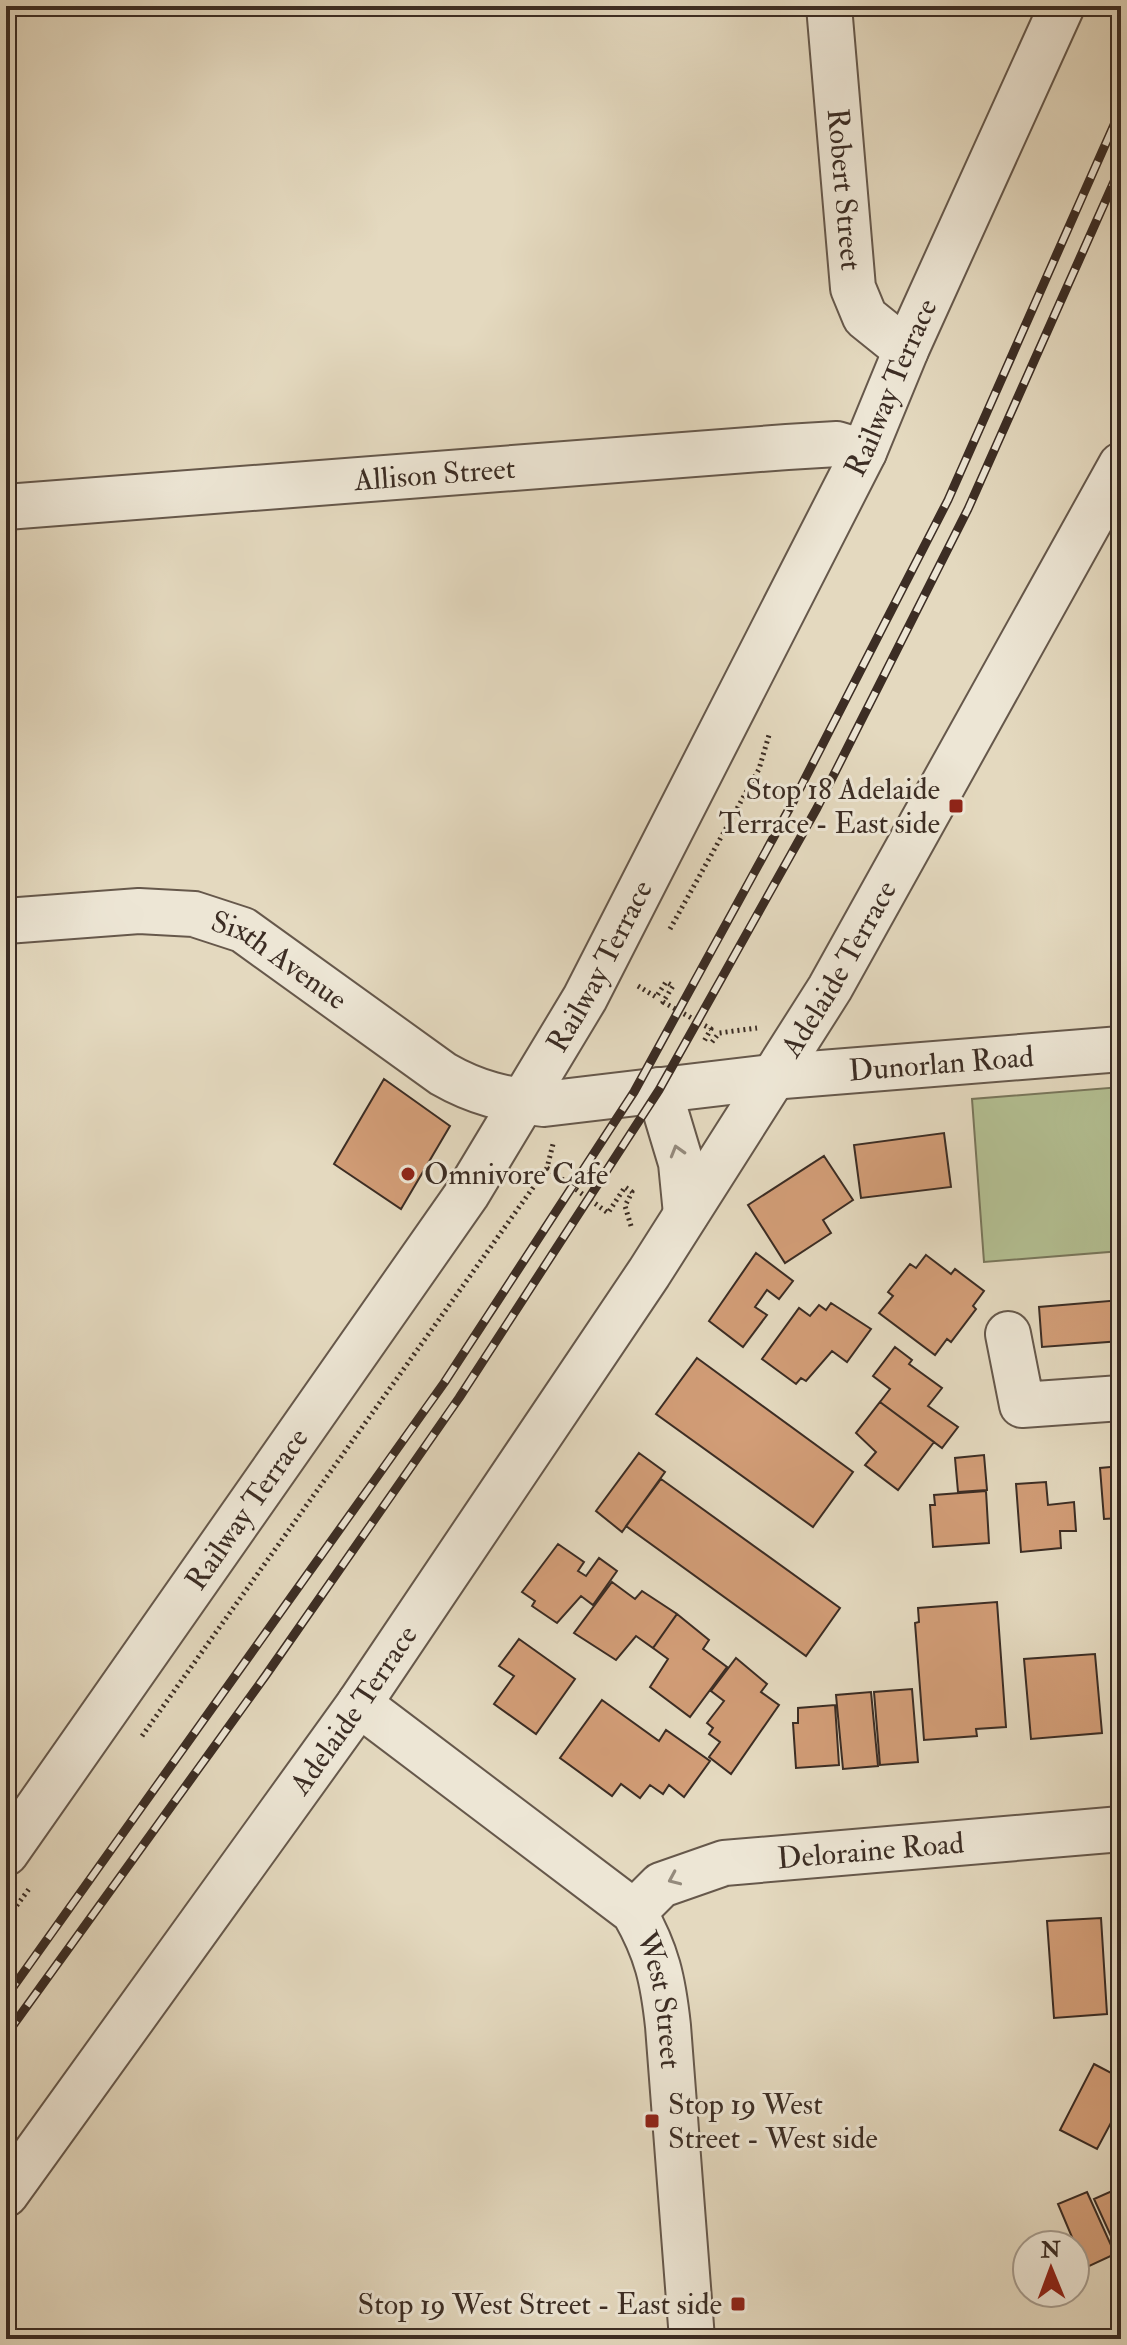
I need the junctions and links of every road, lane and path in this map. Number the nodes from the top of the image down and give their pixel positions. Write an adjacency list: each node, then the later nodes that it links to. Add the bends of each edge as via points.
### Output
1 (829, 6): 3 (street, Robert Street, via 853,288 865,317)
2 (1062, 6): 3 (street, Railway Terrace)
3 (906, 350): 4 (street, Railway Terrace)
4 (864, 452): 6 (street, Allison Street, via 837,444 787,447); 13 (street, Railway Terrace, via 585,998)
5 (1120, 468): 11 (street, Adelaide Terrace, via 830,988)
6 (6, 507)
7 (6, 921): 13 (street, Sixth Avenue, via 139,911 194,914 243,930 443,1074 471,1090)
8 (638, 986): 9 (path, via 656,997 666,982 673,986 663,1002 711,1029 702,1044 708,1048 719,1033)
9 (772, 1026)
10 (1121, 1049): 11 (street, Dunorlan Road)
11 (771, 1077): 12 (street, Dunorlan Road); 16 (street, Adelaide Terrace)
12 (659, 1090): 13 (street, Dunorlan Road); 16 (street, one-way to 12, via 681,1163)
13 (522, 1102): 23 (street, Railway Terrace, via 467,1194)
14 (556, 1134): 15 (path)
15 (547, 1168): 17 (path, via 608,1213 625,1187 632,1192 625,1206 631,1229); 21 (path)
16 (686, 1214): 17 (street, Adelaide Terrace)
17 (662, 1252): 20 (street, Adelaide Terrace)
18 (1008, 1334): 19 (street, via 1022,1405)
19 (1121, 1398)
20 (359, 1704): 24 (street, West Street); 26 (street, Adelaide Terrace)
21 (139, 1741)
22 (1121, 1829): 24 (street, Deloraine Road, one-way to 24, via 724,1863 661,1885)
23 (20, 1867): 25 (path)
24 (634, 1912): 27 (street, West Street, via 653,1945 663,1979)
25 (6, 1920)
26 (6, 2194)
27 (692, 2339)

